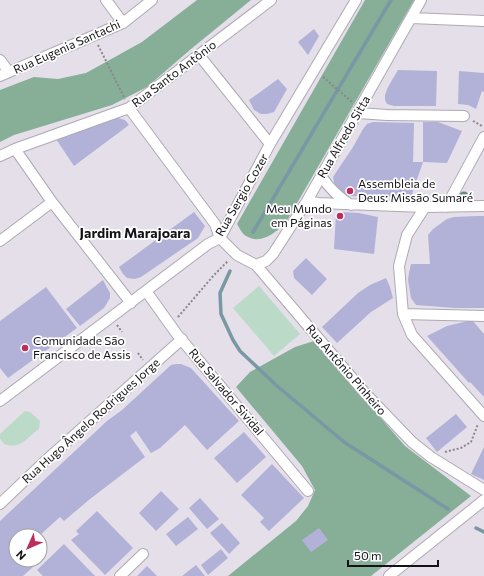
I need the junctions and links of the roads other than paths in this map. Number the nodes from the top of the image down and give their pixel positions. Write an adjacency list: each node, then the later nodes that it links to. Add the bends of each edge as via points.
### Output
1 (106, 0): 8 (street)
2 (152, 0): 8 (street, Rua Eugenia Santachi)
3 (271, 0): 9 (street, Rua Santo Antônio)
4 (356, 0): 16 (street, Rua Sergio Cozer)
5 (421, 0): 6 (street, Rua Alfredo Sitta)
6 (411, 18): 7 (street); 13 (street, Rua Alfredo Sitta)
7 (484, 21)
8 (123, 23): 11 (street, Rua Eugenia Santachi)
9 (199, 55): 12 (street, Rua Santo Antônio); 16 (street)
10 (0, 60): 11 (street)
11 (5, 74)
12 (129, 108): 17 (street, Rua Santo Antônio); 26 (street, via 209,215)
13 (359, 111): 14 (street, via 387,115); 19 (street, Rua Alfredo Sitta)
14 (464, 116)
15 (484, 137): 24 (street)
16 (270, 144): 26 (street, Rua Sergio Cozer)
17 (15, 149): 18 (street, Rua Santo Antônio); 21 (street)
18 (0, 156)
19 (321, 176): 20 (street, Rua Alfredo Sitta); 22 (street, via 331,190)
20 (308, 201): 22 (street); 28 (street, Rua Alfredo Sitta, via 273,254)
21 (52, 202): 27 (street); 30 (street)
22 (351, 205): 25 (street)
23 (484, 206): 24 (street)
24 (446, 207): 25 (street)
25 (425, 208): 31 (street, via 407,235 399,266)
26 (220, 238): 28 (street, Rua Antônio Pinheiro, via 236,254); 29 (street, Rua Sergio Cozer, via 208,244)
27 (0, 241)
28 (256, 266): 36 (street, Rua Antônio Pinheiro, via 365,393 412,442)
29 (146, 291): 30 (street, Rua Sergio Cozer); 33 (street, Rua Salvador Sividal)
30 (131, 303): 34 (street, Rua Sergio Cozer)
31 (403, 314): 32 (street); 35 (street, via 412,335)
32 (484, 316)
33 (182, 339): 37 (street, Rua Salvador Sividal); 39 (street, Rua Hugo Ângelo Rodrigues Jorge)
34 (0, 401)
35 (483, 415)
36 (484, 490)
37 (308, 491)
38 (484, 500): 42 (street)
39 (0, 504)
40 (143, 554): 41 (street)
41 (120, 576)
42 (389, 576)

